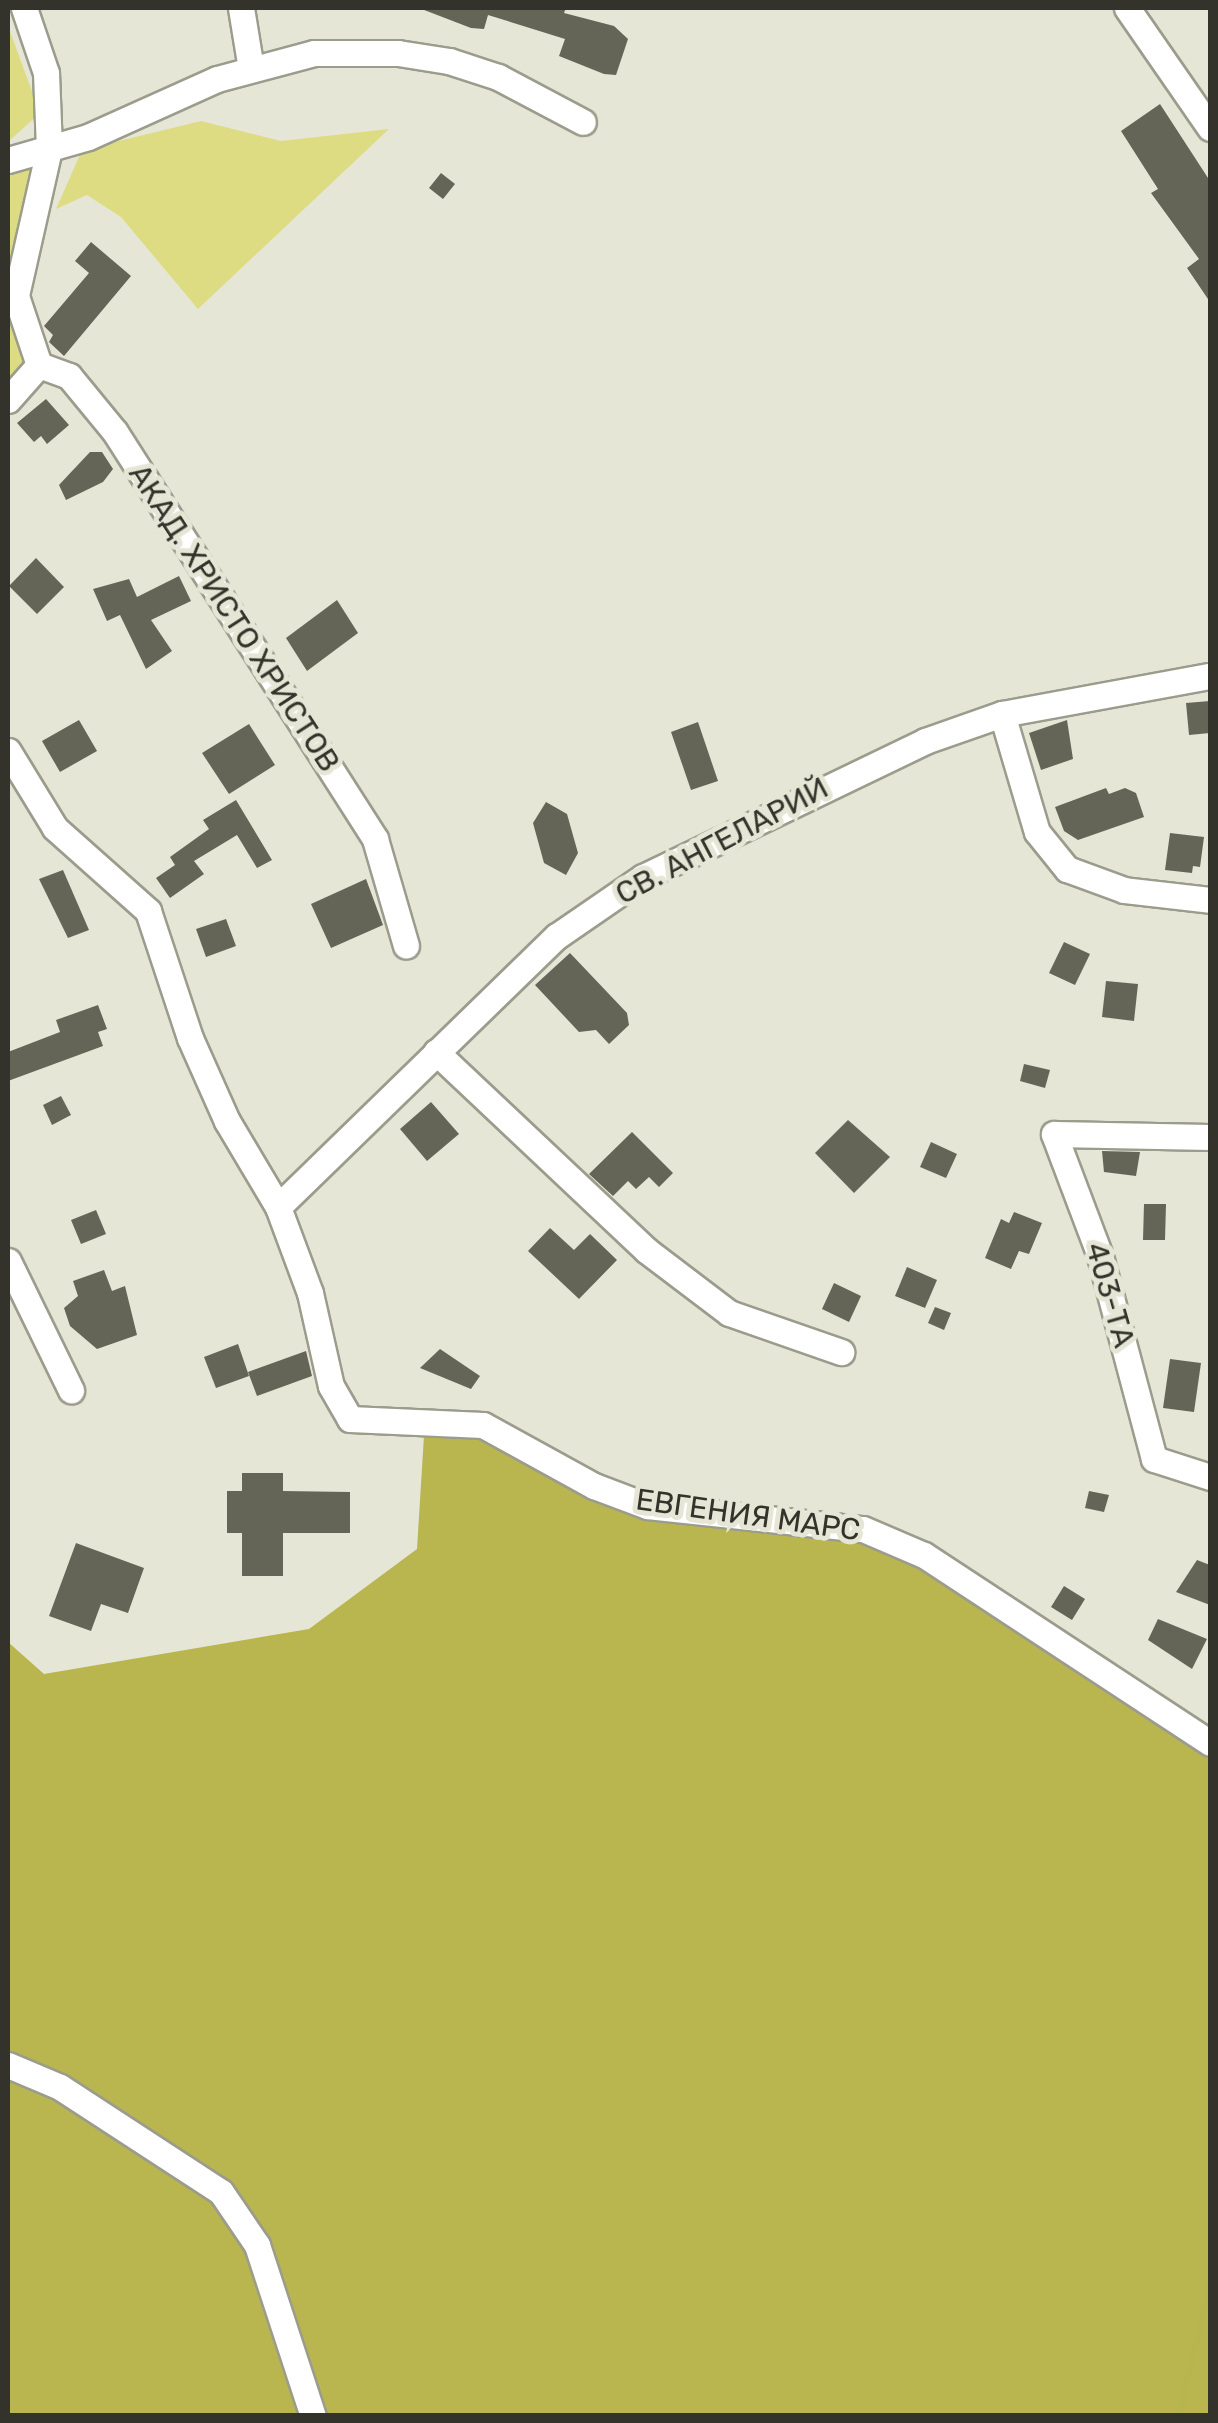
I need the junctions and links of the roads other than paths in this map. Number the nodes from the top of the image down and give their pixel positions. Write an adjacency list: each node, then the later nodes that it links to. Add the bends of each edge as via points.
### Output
1 (24, 8): 7 (street, via 46,73)
2 (241, 8): 4 (street)
3 (1127, 8): 6 (street)
4 (252, 69): 5 (street, via 314,54 416,56 498,77); 7 (street)
5 (583, 122)
6 (1210, 128)
7 (49, 149): 8 (street); 9 (street, via 16,296)
8 (8, 160)
9 (39, 365): 10 (street); 15 (street, АКАД. ХРИСТО ХРИСТОВ, via 69,376 115,432 375,839)
10 (8, 400)
11 (1210, 676): 12 (street, СВ. АНГЕЛАРИЙ)
12 (1002, 714): 14 (street, via 1037,832 1066,869 1124,890); 16 (street, СВ. АНГЕЛАРИЙ, via 772,809 643,877 557,936)
13 (8, 751): 18 (street, ЕВГЕНИЯ МАРС, via 56,828 148,911 190,1038 227,1121)
14 (1210, 900)
15 (406, 946)
16 (436, 1052): 18 (street, СВ. АНГЕЛАРИЙ); 20 (street, via 646,1250 729,1314)
17 (1210, 1138): 22 (street, 403-ТА, via 1054,1134 1100,1256 1154,1459)
18 (278, 1207): 23 (street, ЕВГЕНИЯ МАРС, via 310,1294 331,1386 350,1419 483,1426 646,1506 863,1528 924,1555)
19 (8, 1261): 21 (street)
20 (840, 1352)
21 (71, 1390)
22 (1210, 1477)
23 (1210, 1740)
24 (8, 2066): 25 (street, via 60,2088 221,2192 258,2245)
25 (313, 2416)

